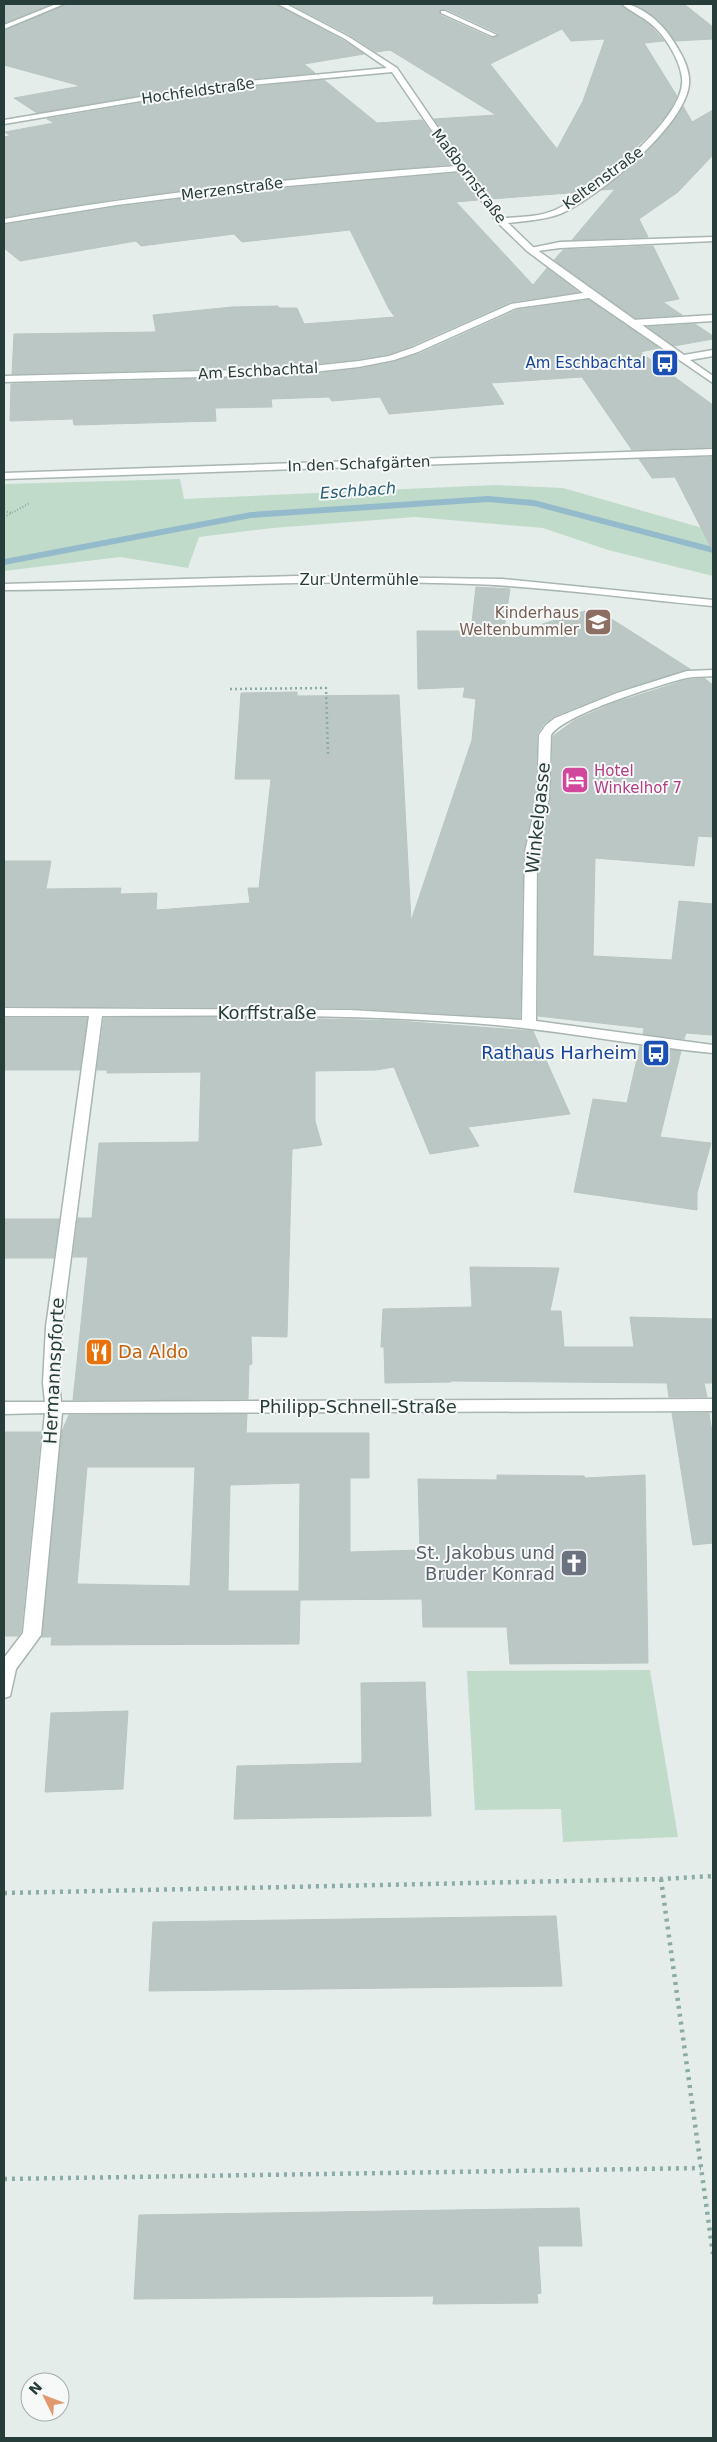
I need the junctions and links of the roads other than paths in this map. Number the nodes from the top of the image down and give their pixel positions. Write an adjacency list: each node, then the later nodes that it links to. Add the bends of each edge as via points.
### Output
1 (61, 4): 5 (street)
2 (281, 4): 7 (street, Maßbornstraße, via 347,38)
3 (625, 4): 11 (street, Keltenstraße, via 660,29 677,55 687,79 683,100 644,150 564,209)
4 (444, 12): 6 (street)
5 (4, 27)
6 (494, 35)
7 (394, 70): 8 (street, Hochfeldstraße, via 218,86); 9 (street, Maßbornstraße)
8 (4, 122)
9 (461, 168): 10 (street, Merzenstraße, via 192,194); 11 (street, Maßbornstraße)
10 (4, 221)
11 (501, 222): 13 (street, Maßbornstraße)
12 (713, 239): 13 (street)
13 (530, 249): 14 (street, Maßbornstraße)
14 (590, 295): 16 (street, Maßbornstraße); 19 (street, Am Eschbachtal, via 514,306 415,350 359,364 285,372)
15 (713, 318): 16 (street)
16 (632, 323): 18 (street, Maßbornstraße)
17 (713, 353): 18 (street)
18 (684, 358): 20 (street, Maßbornstraße)
19 (4, 379)
20 (713, 380)
21 (713, 452): 22 (street, In den Schafgärten)
22 (4, 476)
23 (4, 586): 24 (street, Zur Untermühle, via 353,578 454,580)
24 (713, 603)
25 (713, 673): 28 (street, Winkelgasse, via 687,674 621,694 559,720 545,735 543,798 531,852)
26 (4, 1012): 27 (street, Korffstraße)
27 (96, 1013): 28 (street, Korffstraße, via 325,1013); 32 (street, Hermannspforte, via 54,1327 51,1383)
28 (529, 1024): 29 (street, Korffstraße)
29 (713, 1049)
30 (713, 1406): 32 (street, Philipp-Schnell-Straße)
31 (4, 1408): 32 (street, Philipp-Schnell-Straße)
32 (54, 1409): 33 (street, Hermannspforte, via 32,1635 7,1667)
33 (4, 1691)

